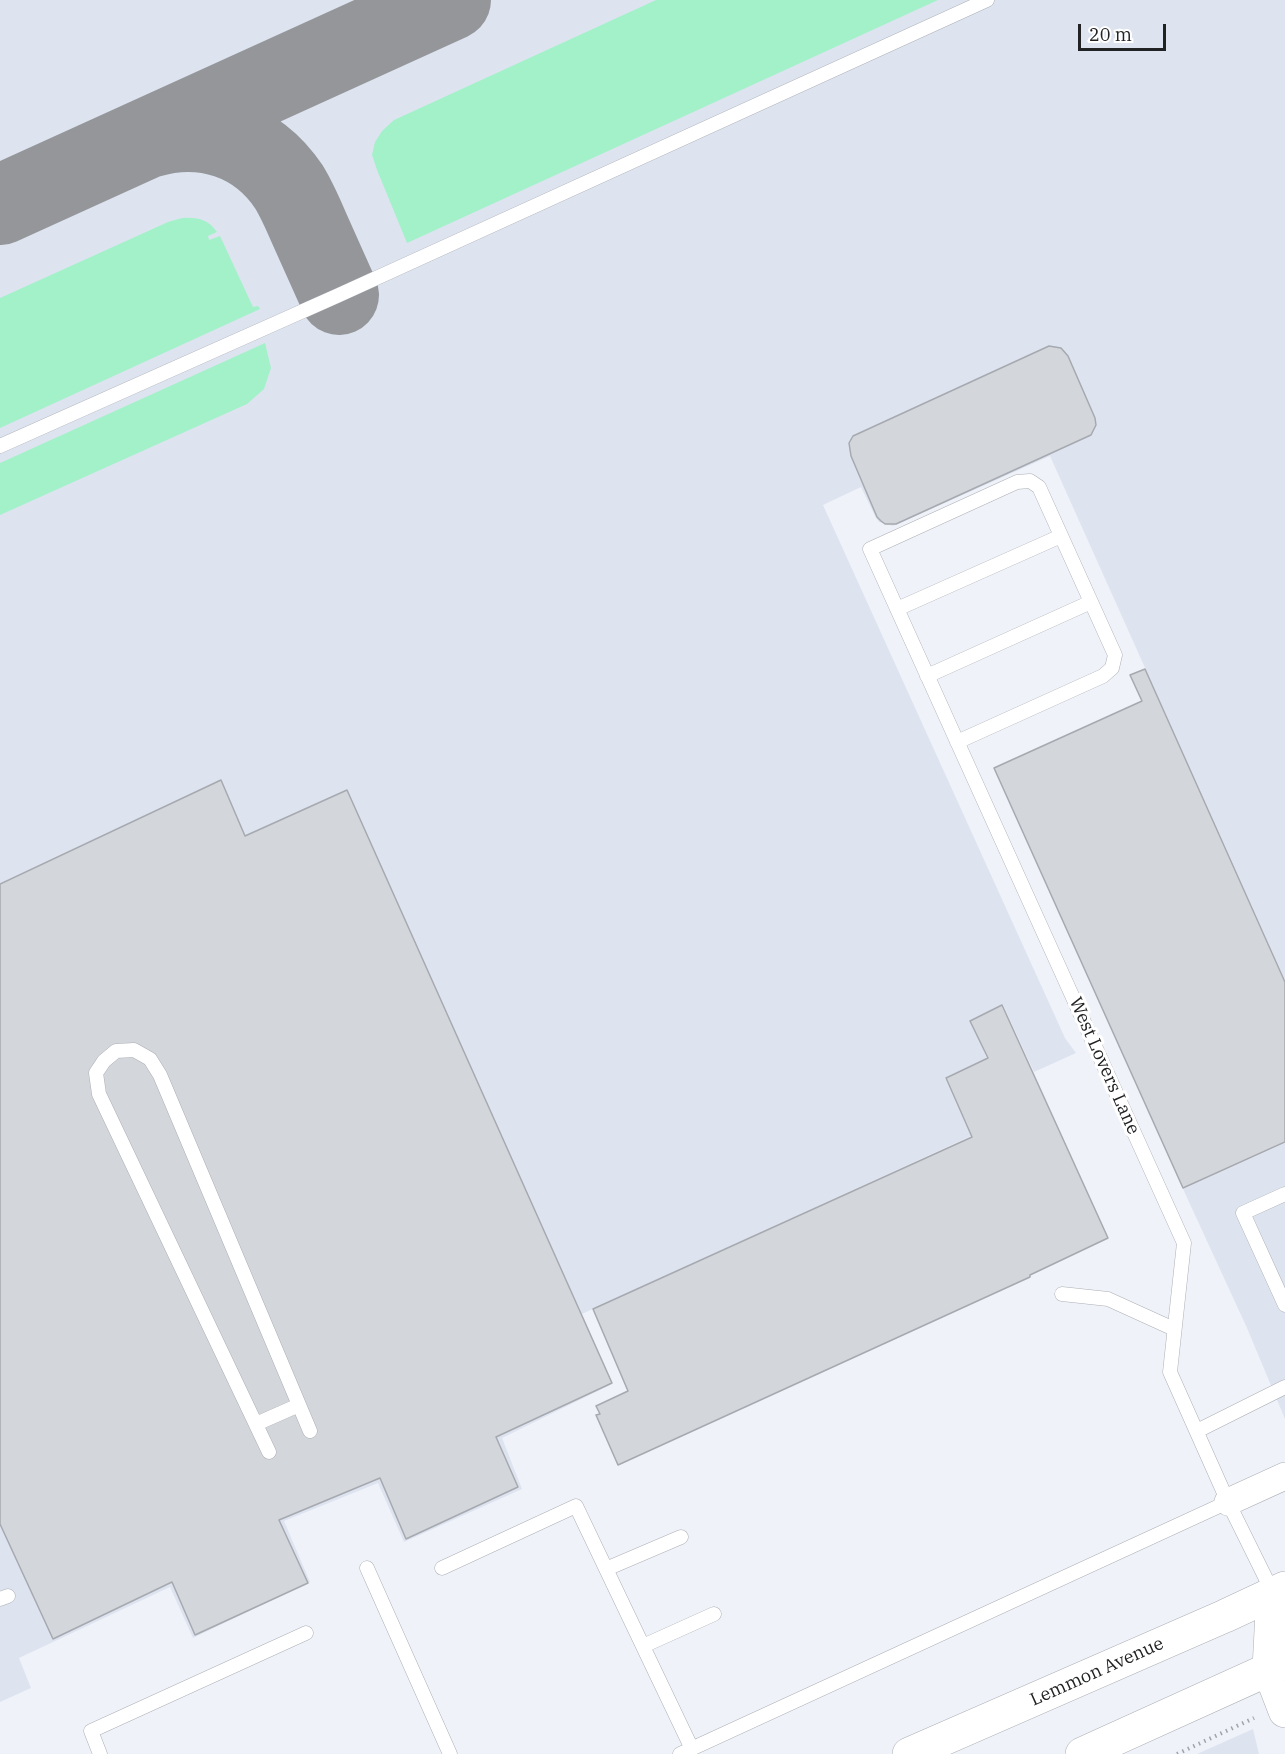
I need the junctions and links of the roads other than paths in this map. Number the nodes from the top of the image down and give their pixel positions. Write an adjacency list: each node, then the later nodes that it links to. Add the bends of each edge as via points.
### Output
1 (987, 0): 2 (lane)
2 (0, 446)
3 (1061, 536): 4 (lane); 5 (lane); 5 (lane, West Lovers Lane, via 1039,487 1030,481 1017,482 870,549)
4 (1091, 602): 6 (lane); 7 (lane, via 1115,655 1112,668 1103,676)
5 (897, 609): 6 (lane, West Lovers Lane)
6 (927, 676): 7 (lane, West Lovers Lane)
7 (957, 742): 11 (lane, West Lovers Lane, via 1184,1244)
8 (1285, 1194): 10 (lane, via 1243,1213)
9 (1062, 1294): 11 (lane, via 1108,1299)
10 (1285, 1305)
11 (1174, 1329): 16 (lane, West Lovers Lane, via 1170,1372)
12 (1285, 1387): 16 (lane)
13 (299, 1406): 14 (lane); 14 (lane, via 160,1075 150,1059 134,1050 116,1051 96,1073 99,1094); 15 (lane)
14 (256, 1425): 17 (lane)
15 (310, 1431)
16 (1197, 1431): 19 (lane, West Lovers Lane)
17 (269, 1452)
18 (1285, 1476): 19 (street)
19 (1228, 1502): 24 (lane, West Lovers Lane); 30 (lane)
20 (681, 1537): 23 (lane)
21 (366, 1568): 32 (lane)
22 (442, 1568): 23 (lane, via 576,1506)
23 (606, 1569): 27 (lane)
24 (1281, 1595): 28 (main road, West Lovers Lane); 33 (main road, Lemmon Avenue)
25 (714, 1614): 27 (lane)
26 (306, 1634): 31 (lane, via 91,1731)
27 (643, 1646): 30 (lane)
28 (1277, 1666): 29 (main road, West Lovers Lane); 34 (main road)
29 (1274, 1713)
30 (686, 1751)
31 (100, 1754)
32 (450, 1754)
33 (909, 1754)
34 (1082, 1754)

